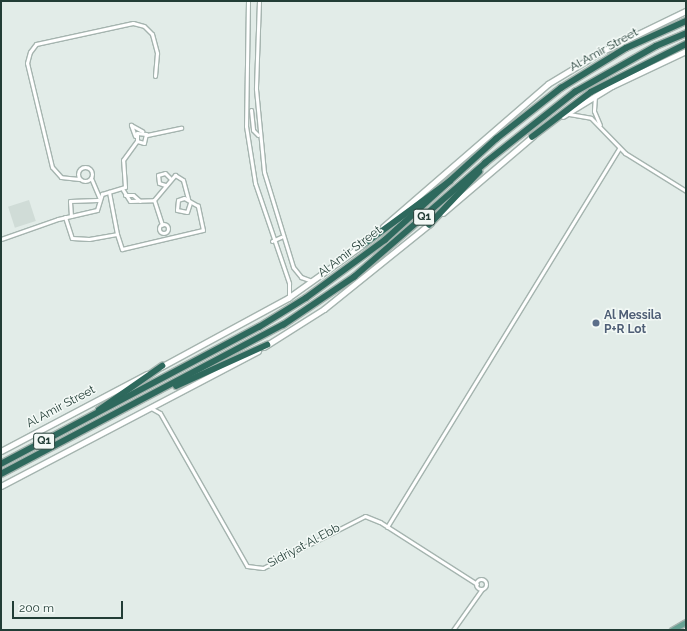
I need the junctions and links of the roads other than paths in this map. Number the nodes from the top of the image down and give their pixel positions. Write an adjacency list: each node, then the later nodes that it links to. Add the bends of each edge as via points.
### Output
1 (248, 1): 12 (street)
2 (259, 1): 10 (street)
3 (686, 11): 46 (main road, Al Amir Street, via 601,52 548,84)
4 (686, 21): 27 (highway, Al Amir Street / Q1, via 626,48 561,88 496,139)
5 (686, 33): 23 (highway, Al Amir Street / Q1, via 656,46 575,92)
6 (686, 44): 20 (highway, via 591,92)
7 (686, 51): 9 (main road)
8 (155, 76): 26 (street, via 157,53 152,34 144,26 133,23 36,44 30,52 27,63 52,167 61,177)
9 (595, 95): 13 (main road); 14 (street, via 594,111)
10 (256, 109): 11 (street); 18 (street)
11 (251, 110): 12 (street); 18 (street, via 253,130)
12 (245, 111): 45 (street, via 255,183)
13 (566, 115): 14 (street, via 582,114); 20 (main road)
14 (601, 126): 22 (street)
15 (181, 128): 17 (street)
16 (142, 131): 17 (street); 19 (street); 19 (street, via 131,125)
17 (147, 135): 21 (street, via 144,143)
18 (258, 135): 43 (street)
19 (135, 136): 21 (street)
20 (532, 137): 41 (main road)
21 (136, 141): 29 (street, via 121,166 125,181)
22 (620, 148): 30 (street); 60 (street)
23 (484, 163): 41 (highway); 51 (highway, Al Amir Street / Q1, via 386,251 320,301 283,325)
24 (91, 178): 26 (street, via 86,182); 26 (street, via 91,170 84,167 79,171); 33 (street)
25 (170, 178): 28 (street); 28 (street, via 165,172 158,176 159,183); 34 (street, via 180,175)
26 (79, 179)
27 (454, 180): 46 (highway, via 438,187); 55 (highway, Al Amir Street / Q1, via 385,240 306,298 260,327)
28 (165, 185): 35 (street)
29 (123, 190): 31 (street); 32 (street)
30 (686, 191)
31 (109, 192): 33 (street); 42 (street)
32 (125, 195): 36 (street, via 128,200); 36 (street, via 134,195)
33 (98, 199): 38 (street, via 97,210); 38 (street, via 70,201)
34 (188, 199): 37 (street); 37 (street, via 178,200 177,210 187,212)
35 (154, 200): 36 (street); 40 (street)
36 (140, 202)
37 (190, 203): 42 (street, via 199,207 203,230 122,249)
38 (71, 216): 39 (street)
39 (65, 217): 42 (street, via 72,238 89,239); 44 (street)
40 (162, 225)
41 (429, 225): 49 (main road, via 324,309)
42 (117, 234)
43 (281, 237): 45 (street, via 279,241); 47 (street, via 296,273 305,280)
44 (1, 239)
45 (272, 241): 48 (street, via 289,283)
46 (363, 245): 47 (main road, Al Amir Street)
47 (316, 280): 48 (main road, Al Amir Street)
48 (288, 298): 50 (main road, Al Amir Street)
49 (267, 345): 51 (highway); 52 (main road)
50 (162, 366): 55 (highway); 56 (main road, Al Amir Street)
51 (155, 393): 58 (highway, Al Amir Street / Q1)
52 (161, 401): 53 (main road); 54 (street)
53 (149, 408): 54 (street); 59 (main road)
54 (160, 413): 60 (street, Sidriyat Al Ebb, via 240,558 252,568 263,568 359,517 370,517)
55 (87, 419): 57 (highway, Al Amir Street / Q1)
56 (1, 451)
57 (1, 464)
58 (1, 474)
59 (1, 486)
60 (387, 526): 61 (street, Sidriyat Al Ebb)
61 (471, 578): 62 (street, Sidriyat Al Ebb); 63 (street, Sidriyat Al Ebb)
62 (479, 580): 63 (street); 64 (street, via 486,583)
63 (477, 585): 64 (street); 65 (street)
64 (482, 589): 65 (street)
65 (475, 595): 67 (street)
66 (686, 622): 68 (main road)
67 (454, 630)
68 (672, 630)

